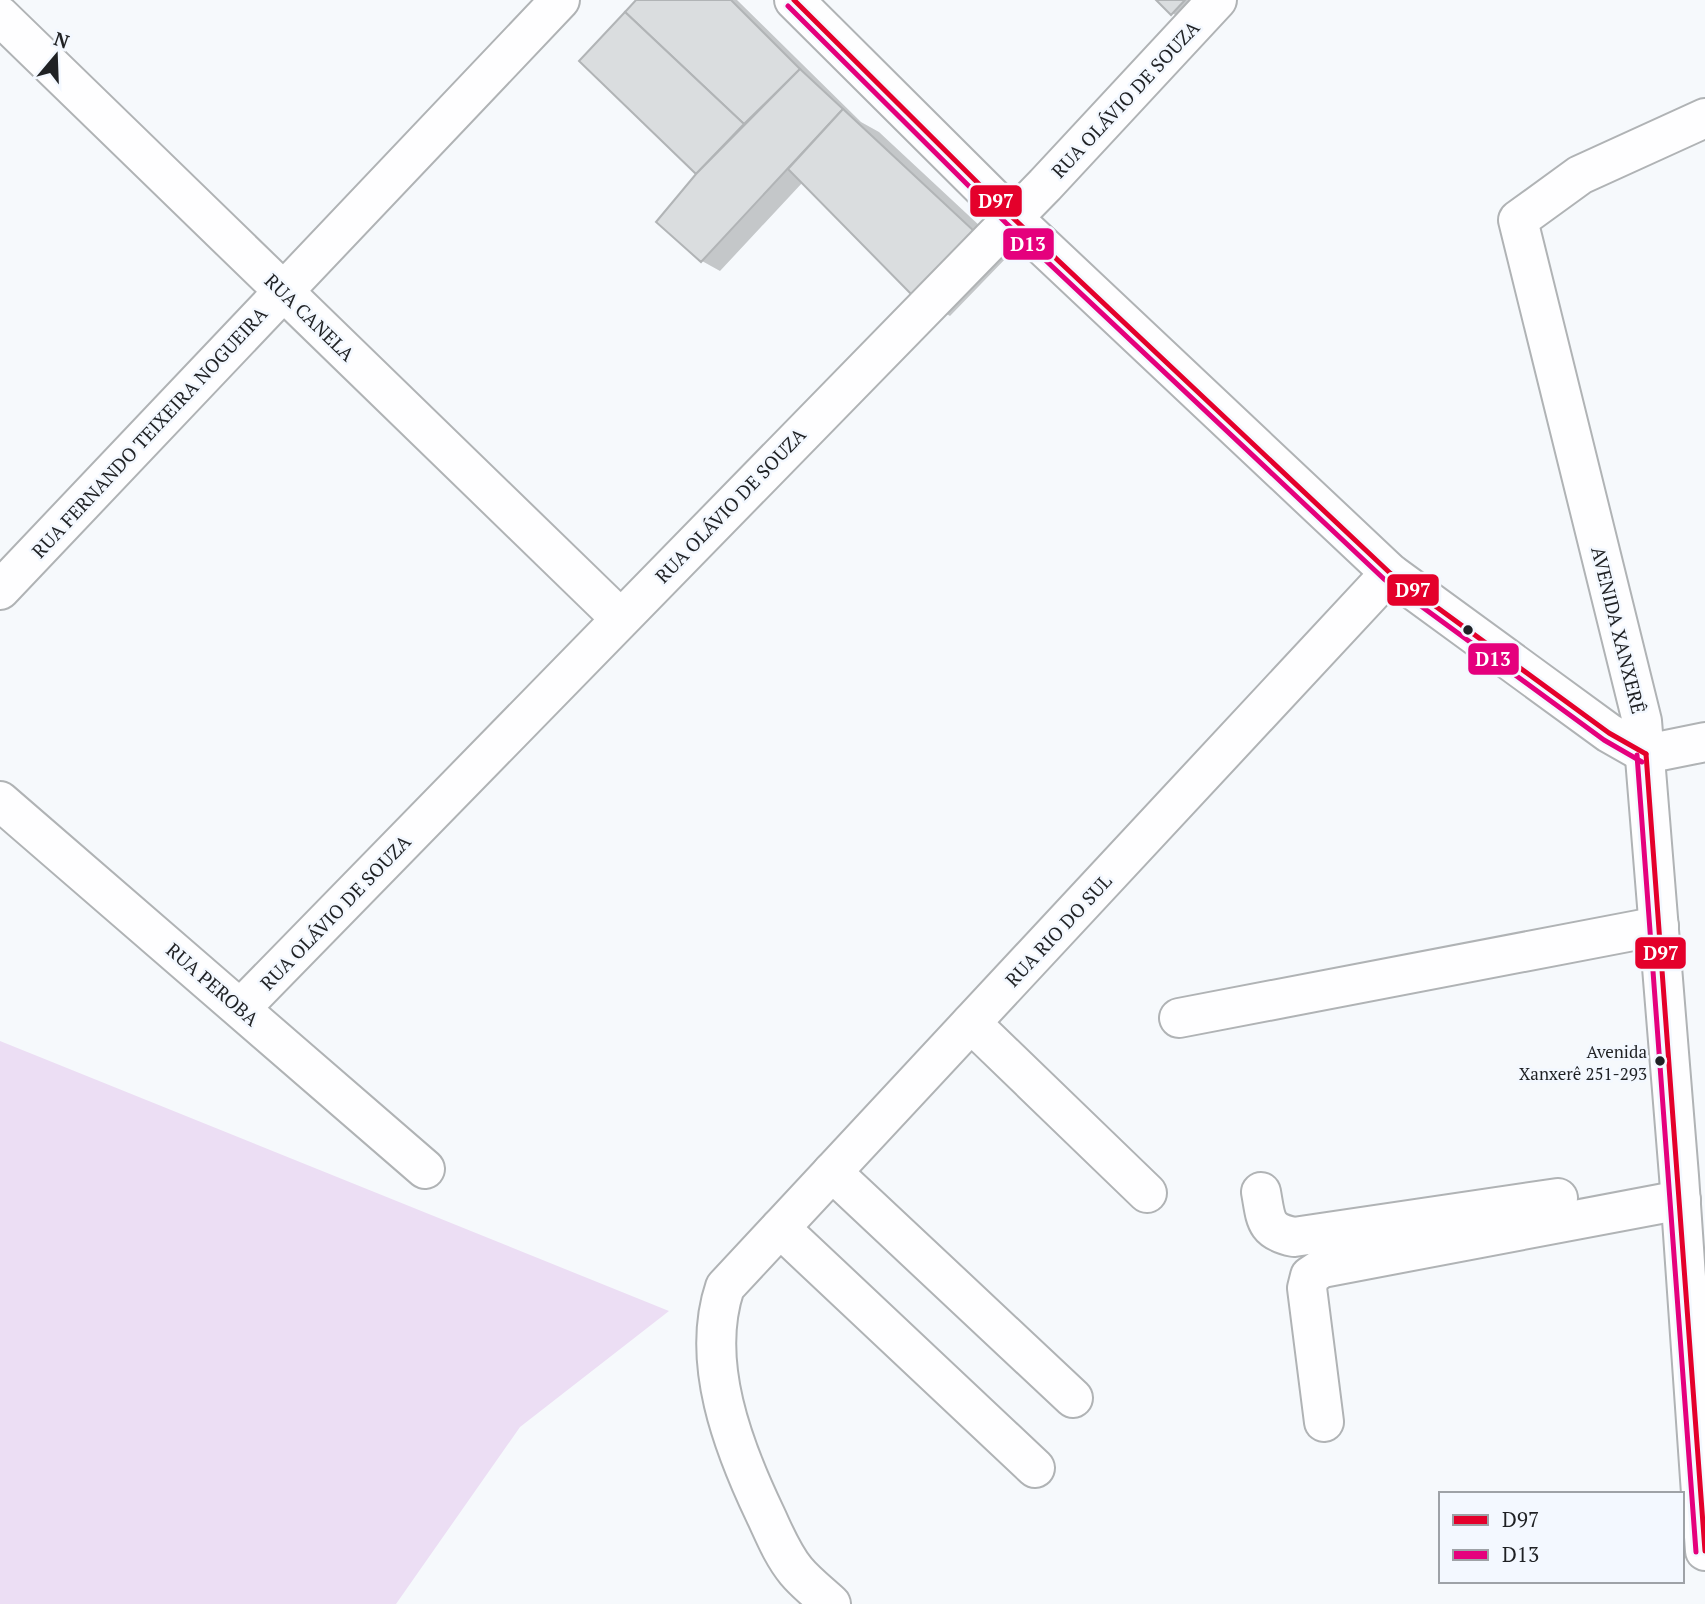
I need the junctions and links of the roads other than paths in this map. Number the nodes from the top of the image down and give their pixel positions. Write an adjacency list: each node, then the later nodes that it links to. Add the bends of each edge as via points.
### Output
1 (560, 0): 7 (street, RUA FERNANDO TEIXEIRA NOGUEIRA)
2 (794, 0): 6 (street)
3 (1217, 0): 6 (street, RUA OLÁVIO DE SOUZA)
4 (0, 16): 7 (street, RUA CANELA)
5 (1705, 118): 12 (street, AVENIDA XANXERÊ, via 1580,175 1518,220 1642,721)
6 (1013, 217): 8 (street); 10 (street, RUA OLÁVIO DE SOUZA)
7 (283, 290): 9 (street, RUA FERNANDO TEIXEIRA NOGUEIRA); 10 (street, RUA CANELA)
8 (1390, 573): 12 (street, via 1609,733); 17 (street, RUA RIO DO SUL)
9 (0, 590)
10 (620, 618): 15 (street, RUA OLÁVIO DE SOUZA)
11 (1705, 742): 12 (street)
12 (1646, 754): 14 (street, AVENIDA XANXERÊ)
13 (0, 801): 15 (street, RUA PEROBA)
14 (1659, 926): 16 (street); 20 (street, AVENIDA XANXERÊ)
15 (241, 1008): 18 (street, RUA PEROBA)
16 (1179, 1018)
17 (971, 1023): 19 (street, RUA RIO DO SUL); 22 (street)
18 (425, 1169)
19 (832, 1172): 23 (street, RUA RIO DO SUL); 24 (street)
20 (1680, 1188): 21 (street, via 1571,1196 1294,1237 1278,1234 1266,1223); 25 (street, AVENIDA XANXERÊ); 26 (street, via 1322,1268 1310,1276 1307,1288)
21 (1261, 1192)
22 (1147, 1193)
23 (780, 1228): 27 (street); 29 (street, RUA RIO DO SUL, via 725,1287 716,1328 722,1388 731,1433 780,1545 795,1570)
24 (1073, 1398)
25 (1701, 1412): 28 (street, AVENIDA XANXERÊ)
26 (1324, 1422)
27 (1035, 1468)
28 (1705, 1551)
29 (831, 1604)

